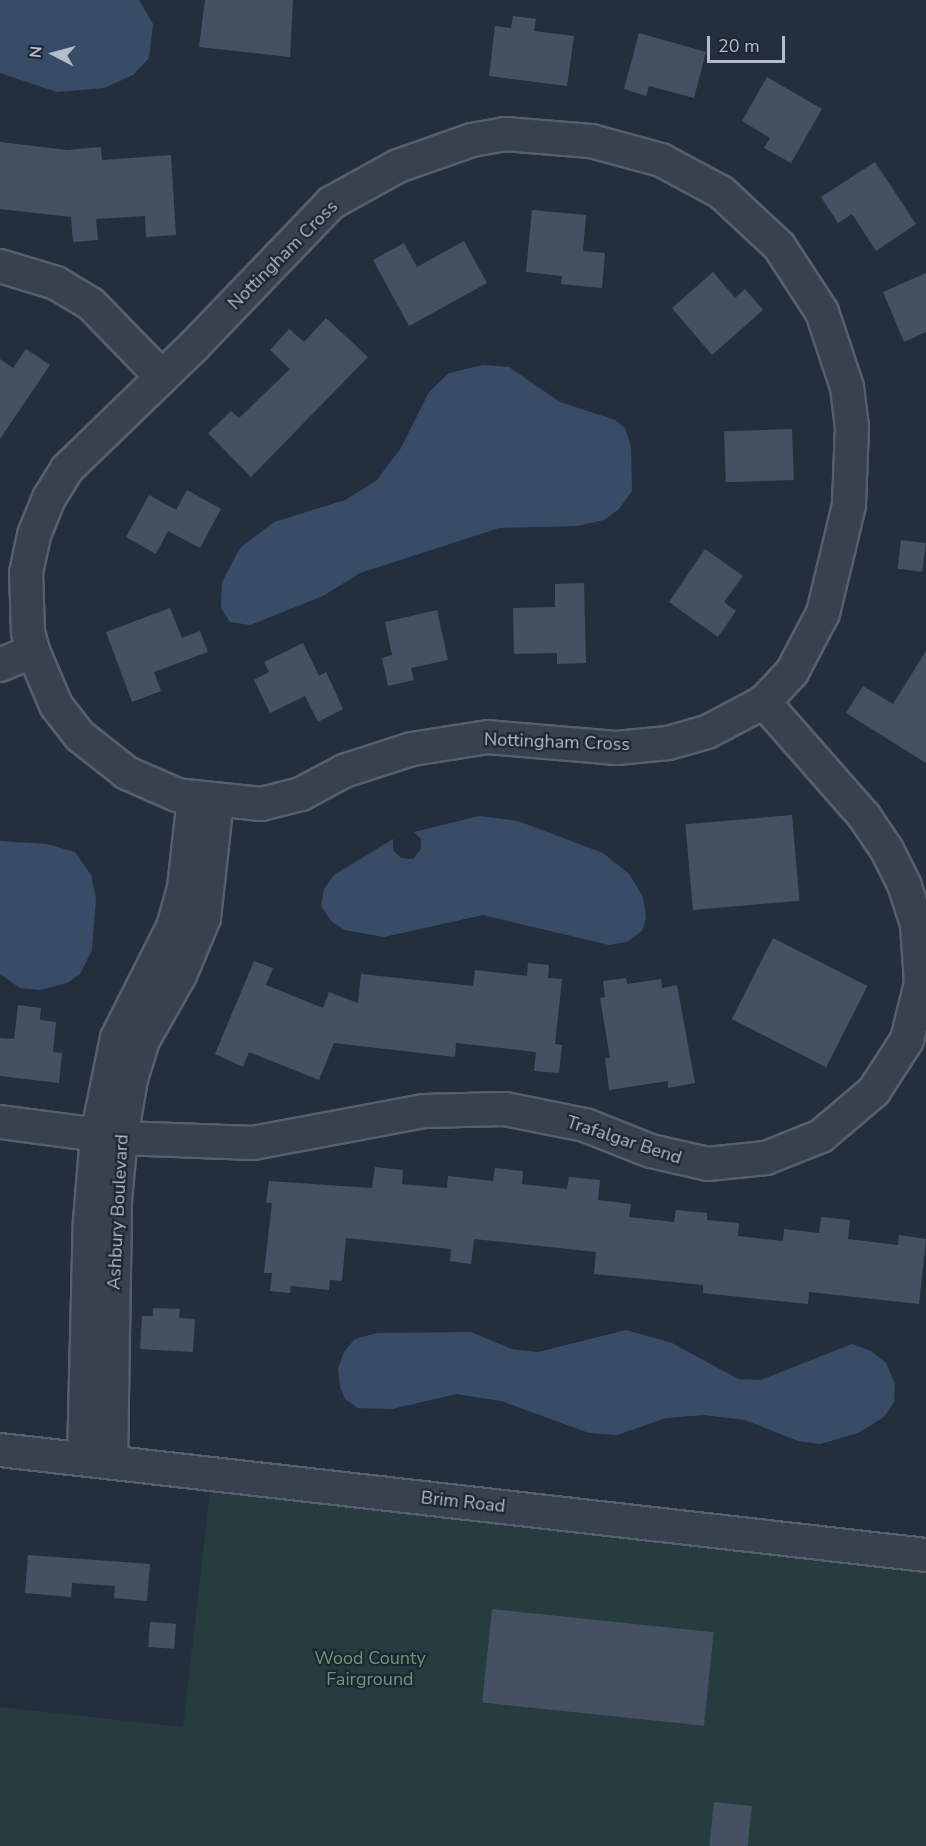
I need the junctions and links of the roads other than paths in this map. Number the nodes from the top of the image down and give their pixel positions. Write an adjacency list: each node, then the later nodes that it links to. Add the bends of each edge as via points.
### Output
1 (0, 266): 2 (street, via 56,283 91,304)
2 (162, 377): 3 (street, Nottingham Cross, via 68,469 49,498 34,535 26,573 27,622); 5 (street, Nottingham Cross, via 330,203 398,166 462,143 505,134 591,141 661,159 721,192 779,246 822,312 847,387 853,465 842,545 823,613 812,637 792,672)
3 (33, 651): 4 (street); 6 (street, Nottingham Cross, via 56,705 94,750 144,782)
4 (0, 665)
5 (764, 702): 6 (street, Nottingham Cross, via 707,732 668,743 616,748 488,737 412,748 344,771 301,794 261,804); 8 (street, Trafalgar Bend, via 864,816 905,886 917,924 921,983 907,1040 874,1091 820,1136 766,1158 708,1164 651,1151 585,1125 546,1115 465,1108 424,1111 253,1143)
6 (205, 800): 8 (street, Ashbury Boulevard, via 173,927 117,1038)
7 (0, 1122): 8 (street, Trafalgar Bend)
8 (109, 1137): 10 (street, Ashbury Boulevard, via 115,1200)
9 (0, 1450): 10 (street, Brim Road)
10 (98, 1461): 11 (street, Brim Road)
11 (926, 1554)

